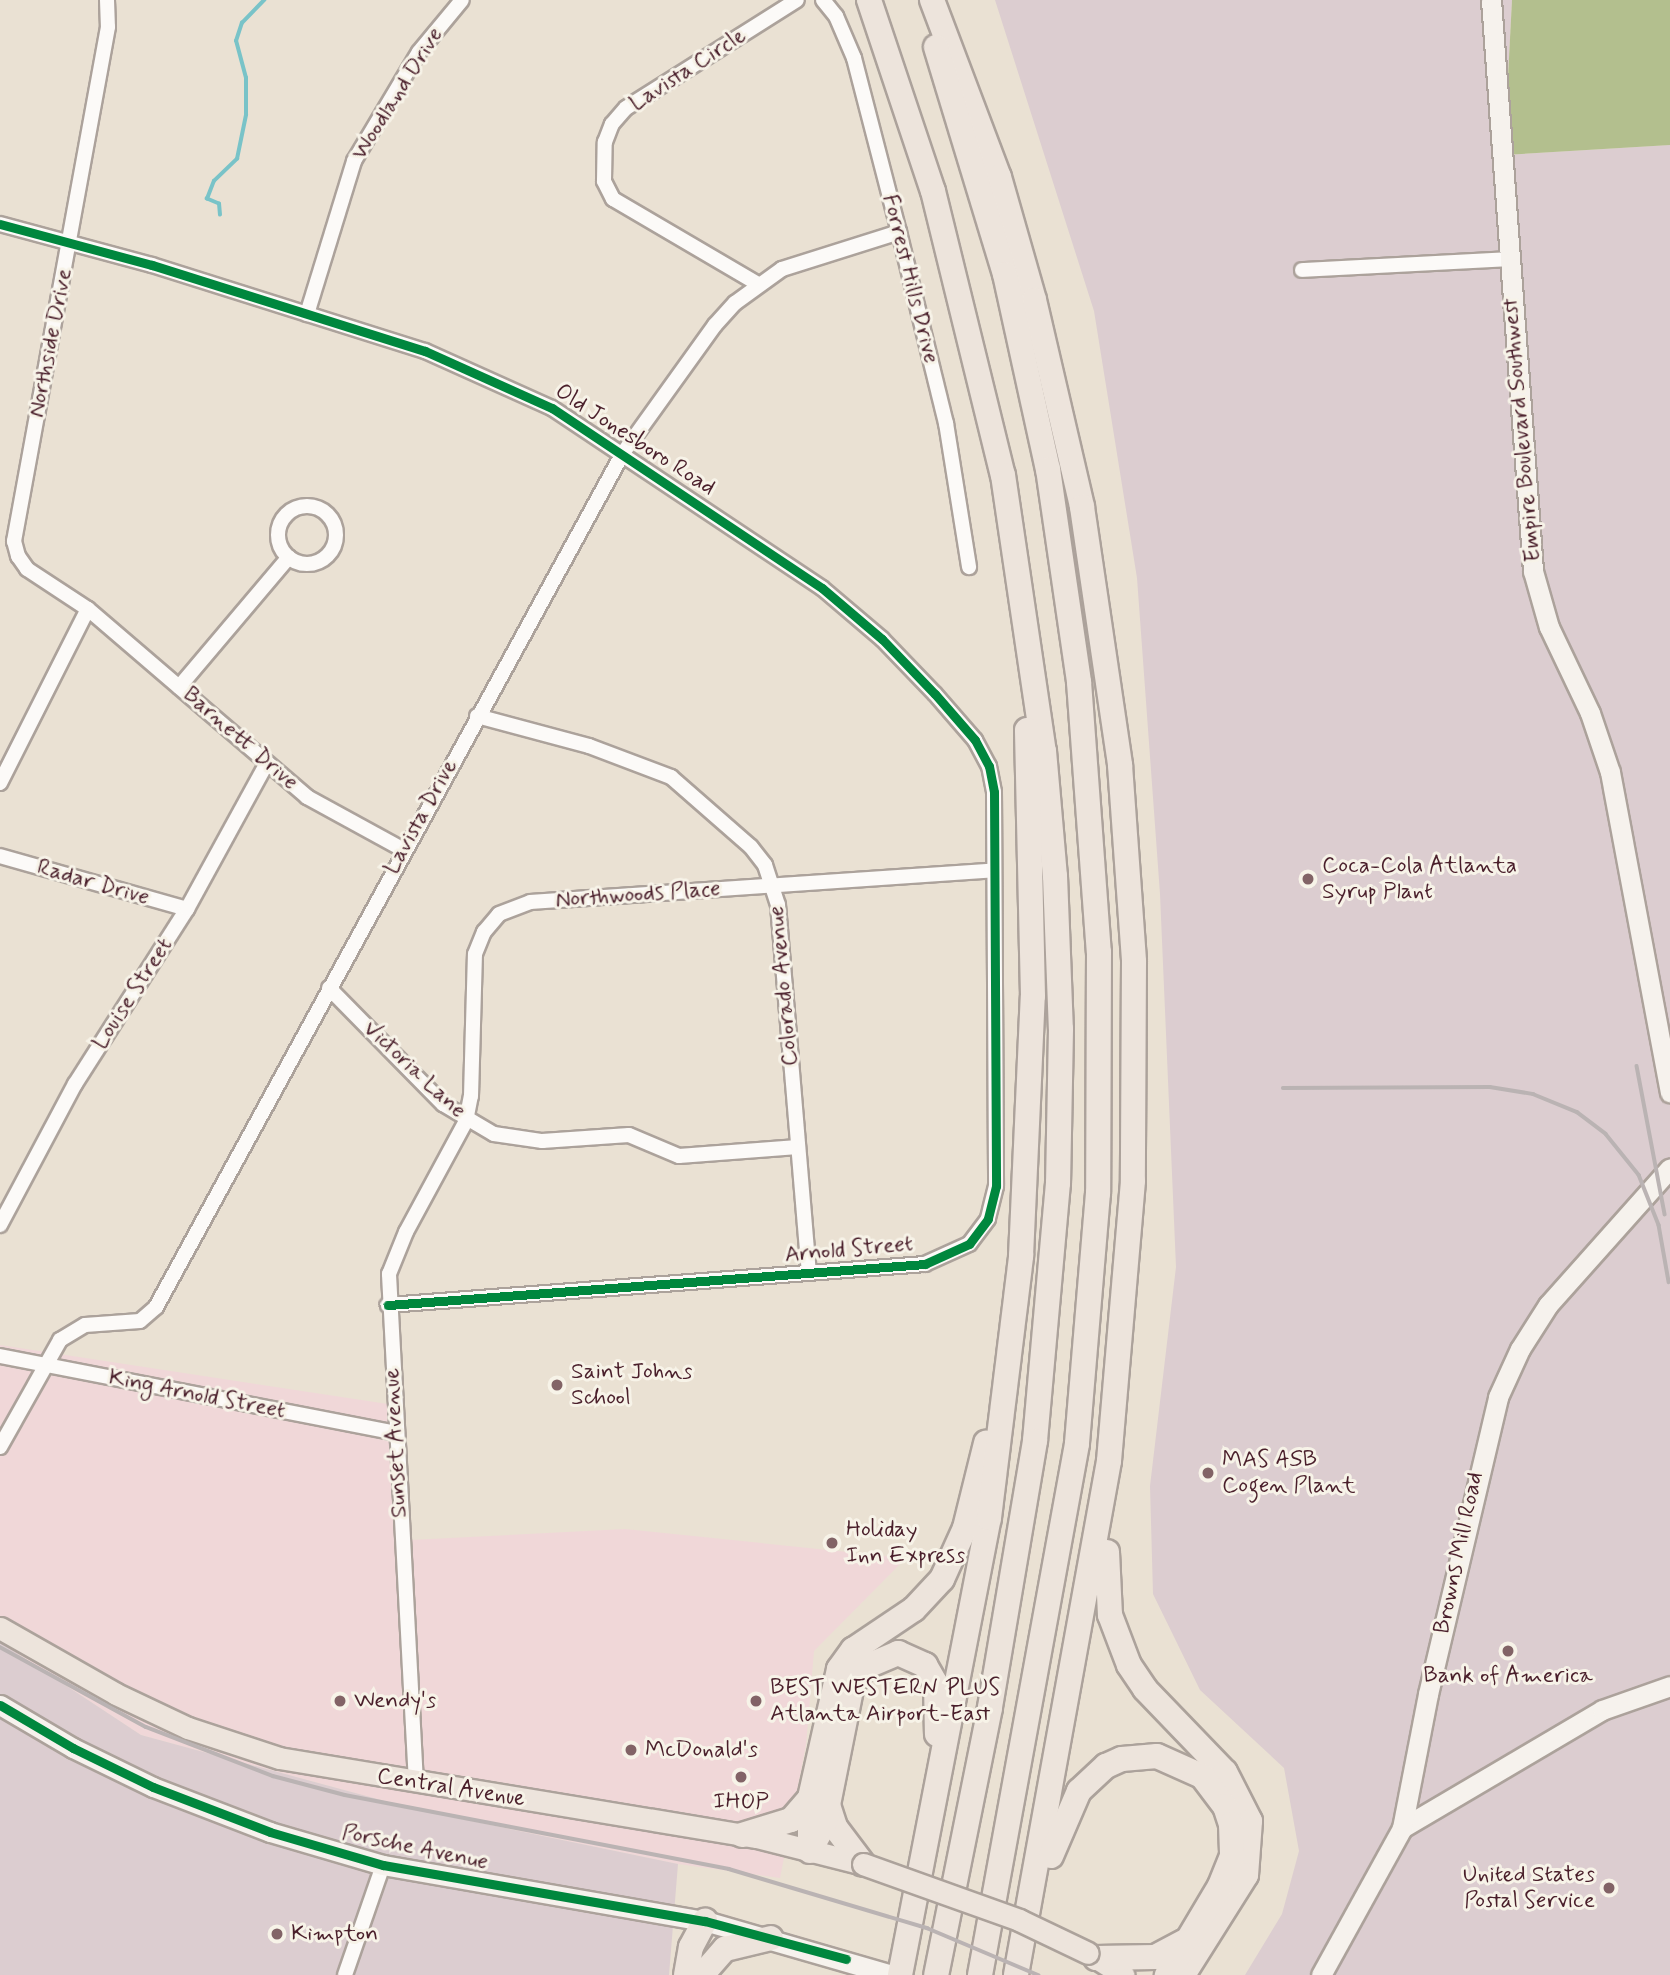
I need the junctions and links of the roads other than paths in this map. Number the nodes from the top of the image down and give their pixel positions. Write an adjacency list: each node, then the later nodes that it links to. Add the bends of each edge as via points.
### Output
1 (107, 0): 11 (street, Northside Drive, via 108,27)
2 (462, 0): 15 (street, Woodland Drive, via 419,52 354,161)
3 (797, 0): 14 (street, Lavista Circle, via 626,108 612,124 605,142 604,181 614,199)
4 (823, 0): 10 (street, Forrest Hills Drive, via 854,58)
5 (869, 0): 20 (highway, via 926,167 969,325 1003,475)
6 (920, 0): 30 (highway, via 1005,274 1048,469 1080,695)
7 (932, 0): 44 (highway, via 979,116 1037,313 1094,572 1120,765 1132,924 1136,1070 1128,1250)
8 (1491, 0): 12 (street, Empire Boulevard Southwest)
9 (0, 225): 11 (street, Old Jonesboro Road)
10 (899, 232): 14 (street, Lavista Drive, via 805,259); 18 (street, Forrest Hills Drive, via 946,423)
11 (70, 243): 15 (street, Old Jonesboro Road); 19 (street, Northside Drive, via 14,541 27,569)
12 (1509, 259): 13 (street); 32 (street, Empire Boulevard Southwest, via 1533,571 1549,627 1590,713 1610,772)
13 (1302, 270)
14 (758, 284): 16 (street, Lavista Drive, via 715,324)
15 (307, 314): 16 (street, Old Jonesboro Road, via 484,374 552,408)
16 (623, 453): 22 (street, Lavista Drive); 27 (street, Old Jonesboro Road, via 822,588 882,639 935,694 975,740 989,766 994,792)
17 (289, 557): 17 (street, via 306,564 331,552 336,534 322,510 295,509 281,522 279,541); 21 (street)
18 (969, 567)
19 (88, 609): 21 (street, Barnett Drive); 24 (street)
20 (1025, 627): 39 (highway, via 1032,1062); 65 (highway, via 1044,751 1055,876 1061,1029 1056,1221 1049,1323 1017,1558)
21 (179, 687): 23 (street, Barnett Drive)
22 (477, 716): 25 (street, Lavista Drive); 28 (street, Colorado Avenue, via 589,746 671,777 751,847)
23 (267, 763): 25 (street, Barnett Drive, via 327,812); 29 (street, Louise Street)
24 (0, 783)
25 (404, 850): 31 (street, Lavista Drive)
26 (0, 856): 29 (street, Radar Drive)
27 (994, 870): 28 (street, Northwoods Place); 37 (street, Arnold Street, via 996,1186 988,1219 969,1244 939,1261)
28 (774, 886): 33 (street, Northwoods Place, via 530,902 499,914 484,932 475,954 471,1096); 34 (street, Colorado Avenue)
29 (187, 909): 36 (street, Louise Street, via 75,1084)
30 (1099, 952): 66 (highway, via 1087,984 1079,1274 1063,1440 1048,1543); 67 (highway, via 1098,1193 1077,1444)
31 (329, 988): 33 (street, Victoria Lane); 41 (street, Lavista Drive, via 156,1307 140,1321 72,1329 60,1339)
32 (1670, 1092)
33 (466, 1121): 34 (street, Victoria Lane, via 522,1140 629,1135 679,1156); 38 (street, Sunset Avenue, via 406,1232 389,1274)
34 (798, 1147): 37 (street, Colorado Avenue)
35 (1670, 1168): 50 (street, Browns Mill Road, via 1548,1305 1520,1349 1498,1397 1428,1694)
36 (0, 1225)
37 (809, 1273): 38 (street, Arnold Street)
38 (388, 1305): 42 (street, Sunset Avenue)
39 (1013, 1337): 49 (highway, via 955,1556 942,1579 914,1609 845,1659 832,1692); 52 (highway, via 989,1518)
40 (0, 1356): 41 (street, King Arnold Street)
41 (44, 1366): 42 (street, King Arnold Street); 43 (street, Lavista Drive)
42 (395, 1433): 48 (street, Sunset Avenue)
43 (0, 1447)
44 (1109, 1461): 59 (highway); 71 (highway, via 1107,1590 1117,1639 1145,1689 1234,1784 1250,1821 1246,1875)
45 (0, 1628): 48 (main road, Central Avenue, via 116,1694 188,1728 290,1761)
46 (1670, 1686): 50 (street, via 1638,1693 1596,1713)
47 (0, 1705): 55 (street, Porsche Avenue, via 153,1787 270,1832)
48 (416, 1783): 51 (main road, Central Avenue)
49 (819, 1802): 51 (highway, via 792,1820); 52 (highway, via 858,1674 887,1654 910,1655 932,1673 938,1696); 53 (highway, via 824,1825); 54 (highway)
50 (1402, 1828): 72 (street, Browns Mill Road)
51 (742, 1835): 53 (main road, Central Avenue)
52 (926, 1849): 61 (highway)
53 (810, 1851): 54 (main road, Central Avenue)
54 (863, 1864): 60 (main road, Central Avenue, bridge, via 1019,1920)
55 (383, 1865): 56 (street, Porsche Avenue); 62 (street)
56 (705, 1922): 57 (street, Porsche Avenue); 63 (highway, via 691,1947); 64 (highway)
57 (772, 1938): 61 (street, Porsche Avenue); 64 (highway, via 725,1949)
58 (1186, 1939): 59 (highway, via 1228,1870 1231,1824 1215,1790 1202,1776 1172,1759 1139,1755 1105,1766 1079,1791 1060,1830); 60 (highway, via 1155,1957); 70 (highway)
59 (1023, 1944): 68 (highway)
60 (1092, 1955): 69 (main road, Central Avenue)
61 (899, 1972)
62 (345, 1975)
63 (686, 1975)
64 (702, 1975)
65 (936, 1975)
66 (963, 1975)
67 (979, 1975)
68 (1016, 1975)
69 (1123, 1975)
70 (1167, 1975)
71 (1183, 1975)
72 (1321, 1975)

